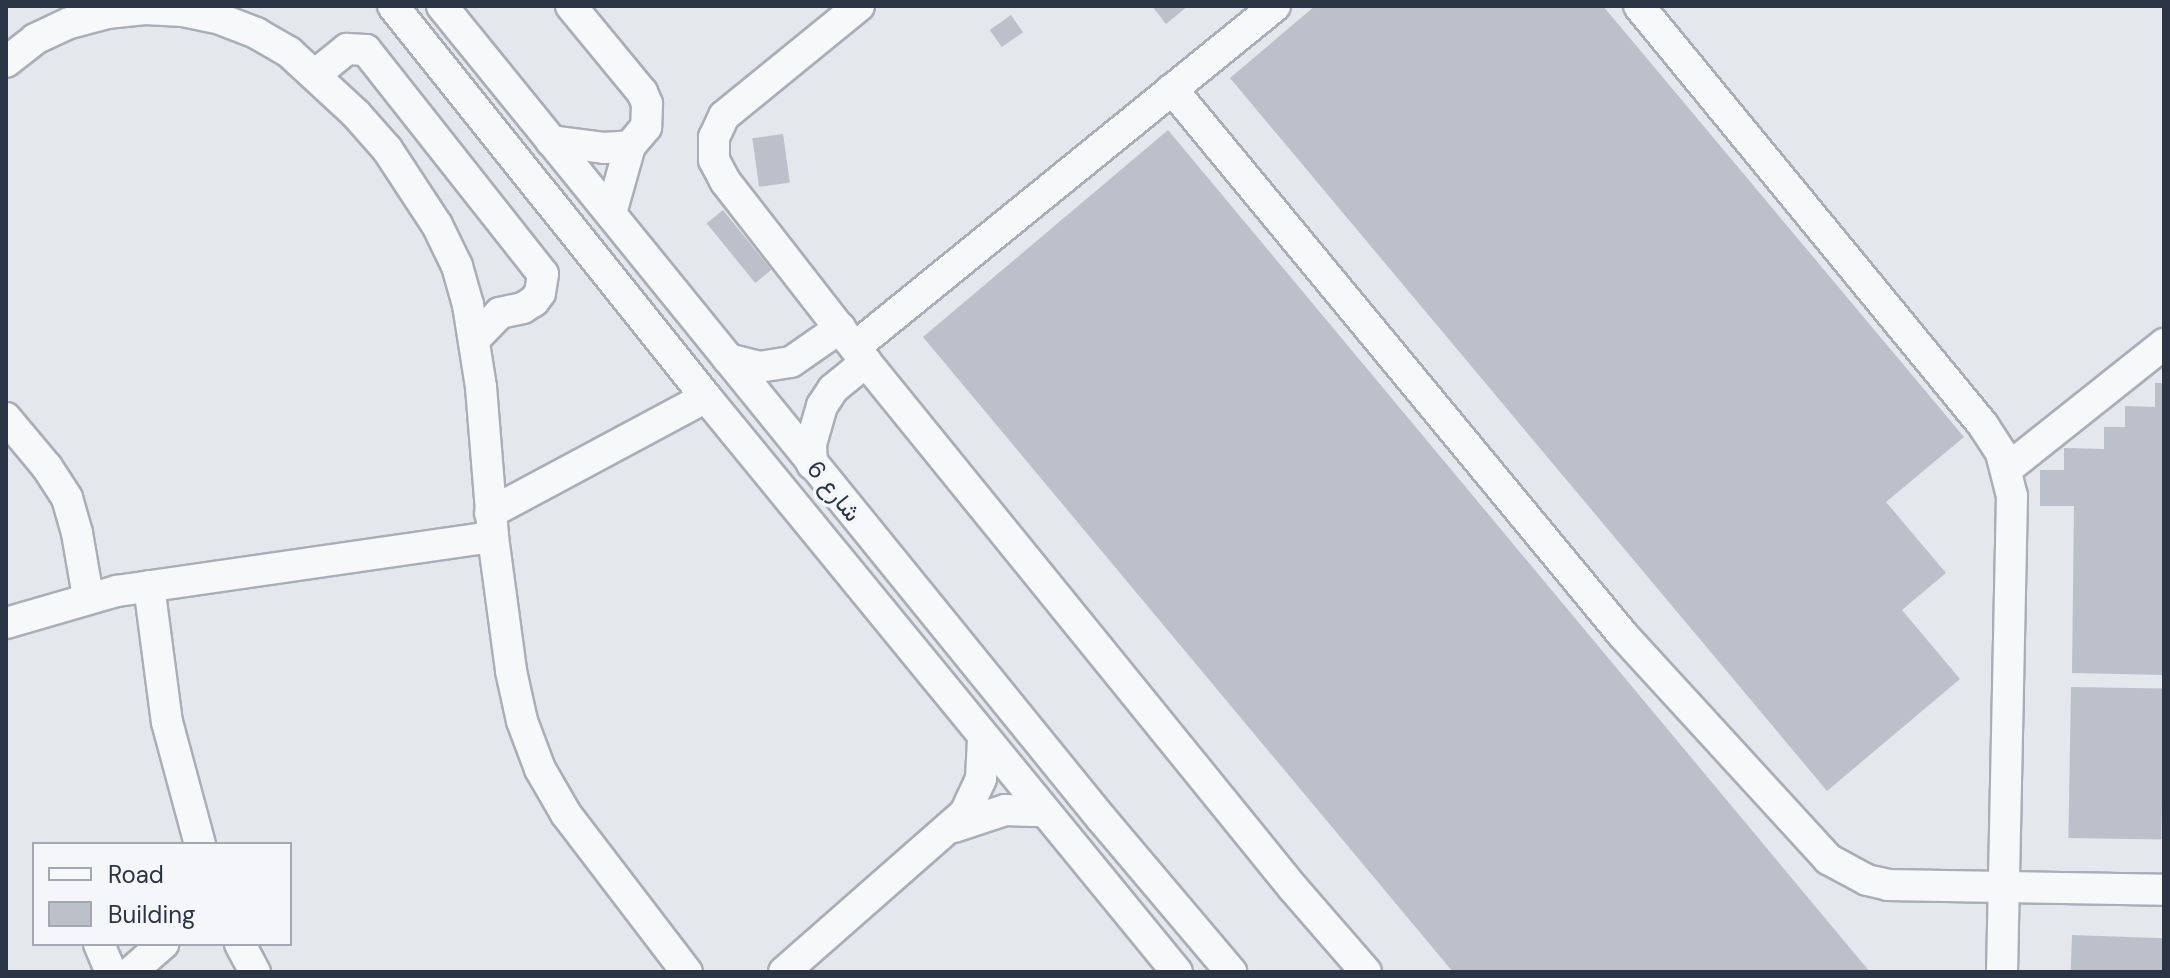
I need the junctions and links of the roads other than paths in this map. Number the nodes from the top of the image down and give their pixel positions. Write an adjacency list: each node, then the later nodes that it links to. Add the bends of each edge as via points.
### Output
1 (393, 6): 7 (street, شارع 6)
2 (442, 6): 13 (street, شارع 6)
3 (571, 6): 14 (street, via 642,92 646,127)
4 (859, 6): 21 (street, via 724,116 714,137 714,160 725,181)
5 (1275, 6): 11 (street)
6 (1639, 6): 26 (street, via 1983,425)
7 (420, 42): 10 (street); 12 (street, شارع 6)
8 (6, 62): 9 (street, via 35,39 70,23 145,9 220,19 256,33)
9 (316, 74): 10 (street, via 347,49 358,47); 17 (street, via 377,137 413,186 451,253)
10 (386, 74): 15 (street)
11 (1172, 89): 21 (street); 35 (street, via 1623,635 1811,844 1867,880 1888,885)
12 (497, 138): 15 (street); 23 (street, شارع 6)
13 (551, 141): 14 (street); 16 (street, شارع 6)
14 (630, 146): 16 (street)
15 (468, 174): 18 (street, via 543,274 534,301)
16 (611, 213): 22 (street, شارع 6)
17 (466, 296): 18 (street); 19 (street)
18 (500, 313): 19 (street)
19 (475, 339): 27 (street)
20 (2164, 344): 26 (street)
21 (853, 345): 22 (street, via 759,367); 25 (street, via 822,406 813,434); 47 (street)
22 (728, 359): 25 (street, شارع 6)
23 (706, 397): 27 (street); 31 (street, شارع 6)
24 (6, 418): 29 (street, via 67,498)
25 (812, 464): 46 (street, شارع 6)
26 (2007, 469): 35 (street, via 2012,510)
27 (492, 525): 28 (street); 43 (street, via 511,671 540,769 566,814)
28 (149, 586): 29 (street); 34 (street, via 167,722)
29 (88, 597): 30 (street)
30 (6, 623)
31 (983, 739): 32 (street, شارع 6); 33 (street, via 975,796)
32 (1043, 811): 33 (street, via 996,811); 45 (street, شارع 6)
33 (952, 828): 44 (street)
34 (199, 842)
35 (2004, 887): 36 (street); 48 (street)
36 (2164, 890)
37 (100, 946): 40 (street)
38 (161, 946): 41 (street)
39 (241, 946): 42 (street)
40 (111, 972)
41 (131, 972)
42 (255, 972)
43 (687, 972)
44 (784, 972)
45 (1177, 972)
46 (1231, 972)
47 (1366, 972)
48 (2002, 972)

